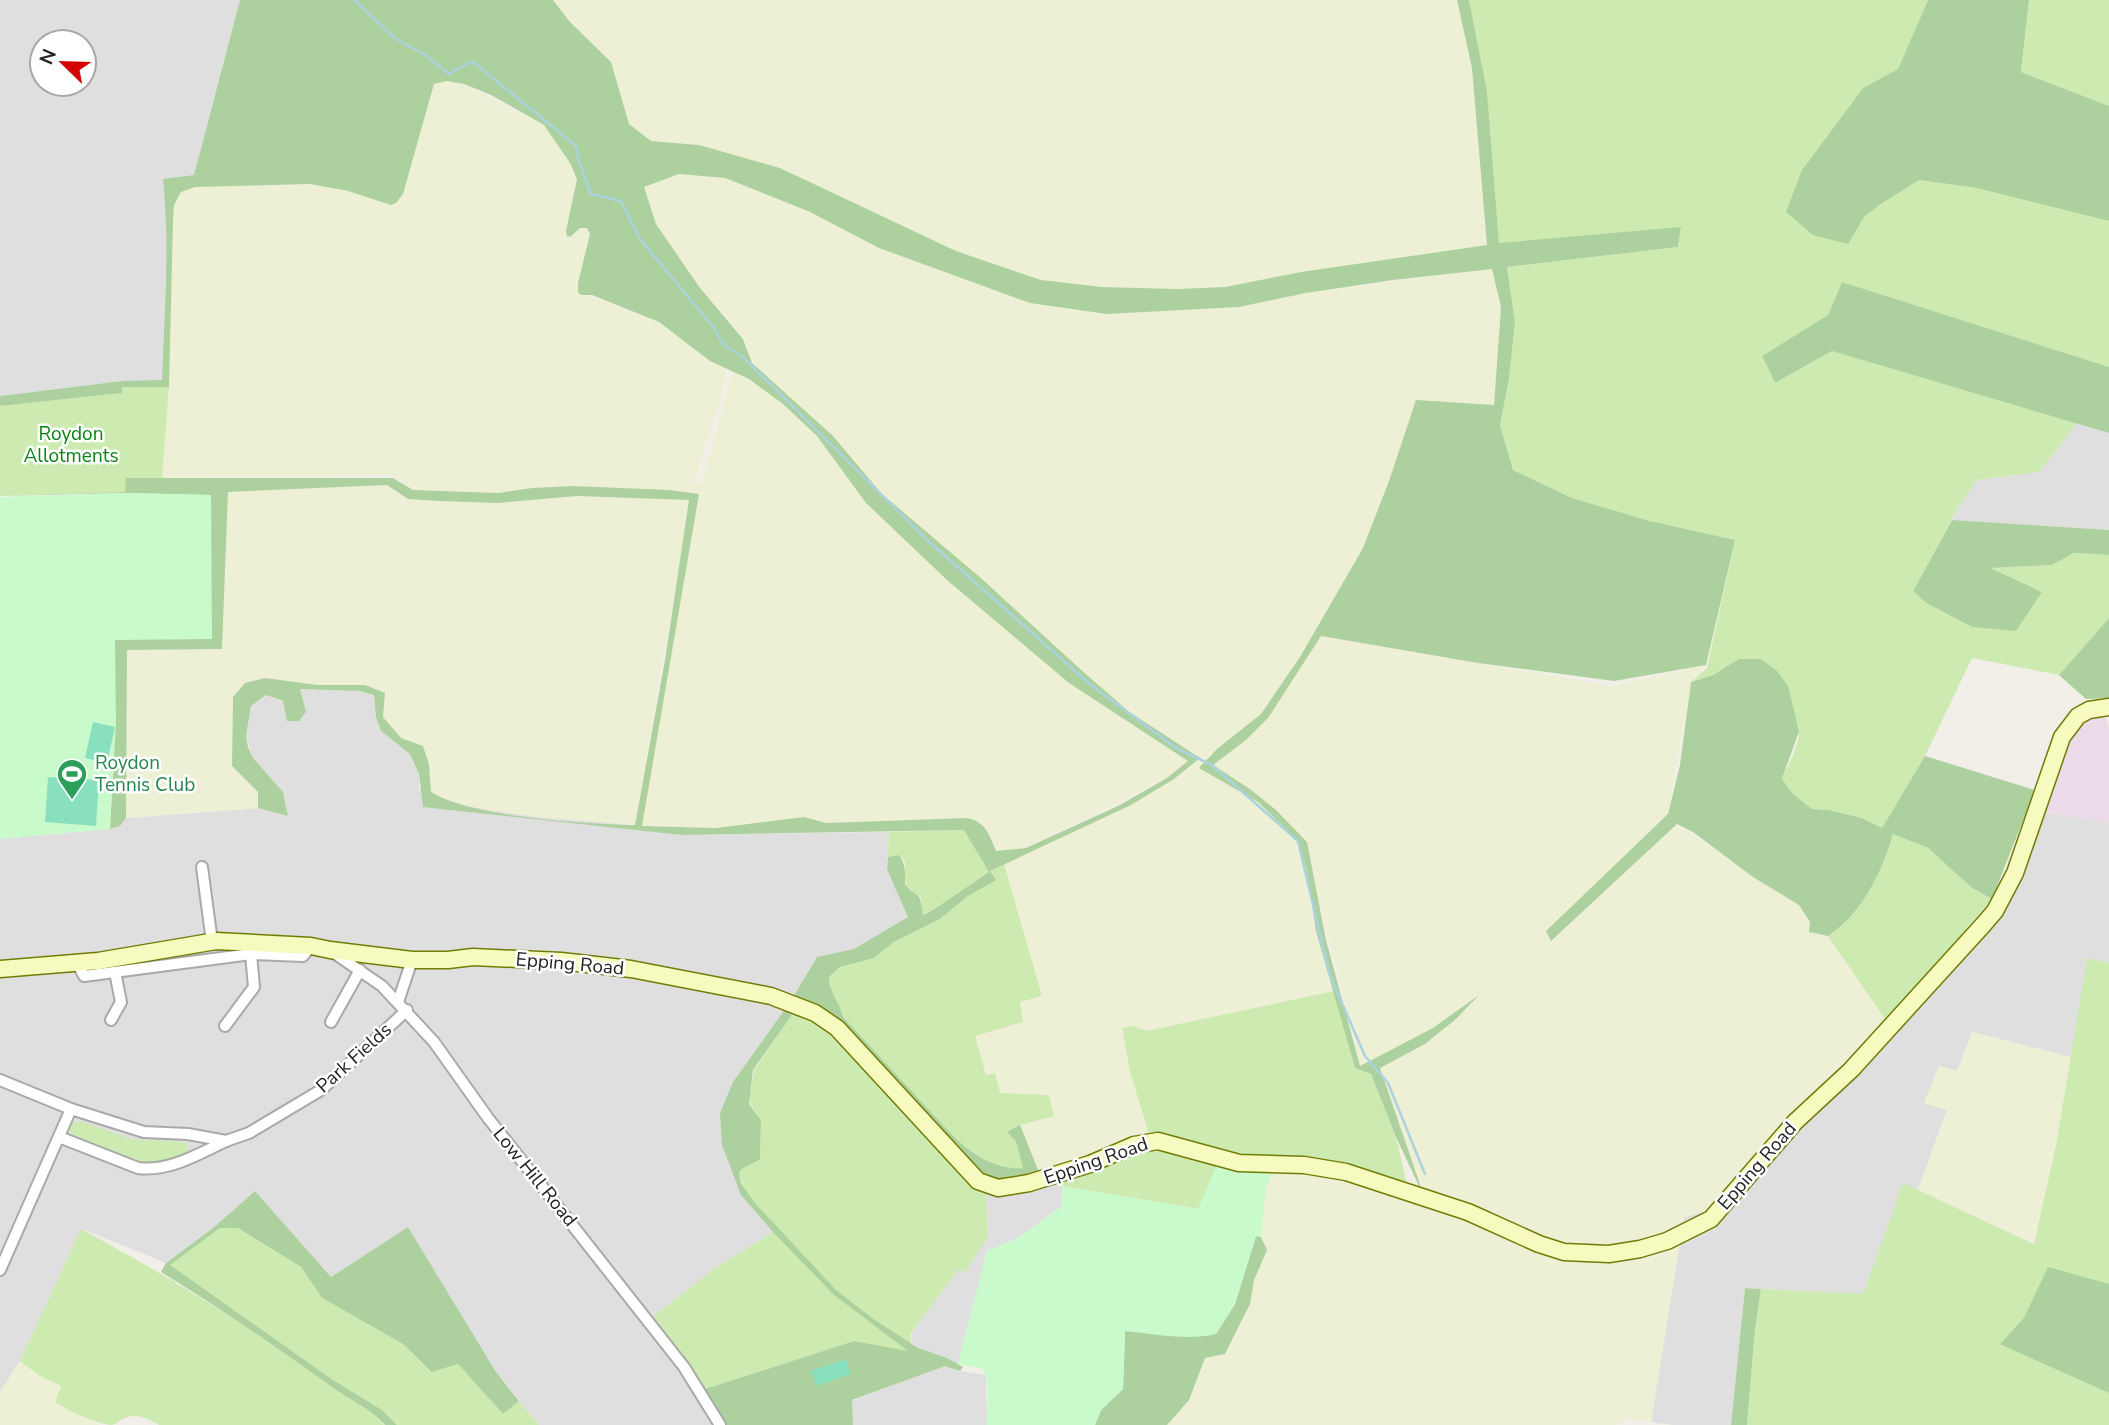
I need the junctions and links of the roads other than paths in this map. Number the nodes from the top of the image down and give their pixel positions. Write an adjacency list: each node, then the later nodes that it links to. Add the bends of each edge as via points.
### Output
1 (2109, 707): 7 (main road, Epping Road, via 2078,716 2062,737 2015,873 1994,911 1968,943 1851,1070 1794,1122 1711,1219 1667,1241 1626,1252 1564,1252 1468,1212 1346,1172 1239,1163 1158,1141 1134,1145 1042,1180 998,1188 978,1181 837,1028 796,1004 578,962 472,957)
2 (202, 867): 3 (street)
3 (212, 942): 4 (main road, Epping Road); 8 (main road, Epping Road)
4 (311, 946): 5 (main road, Epping Road); 6 (street, via 303,957)
5 (330, 950): 7 (main road, Epping Road); 10 (street, Low Hill Road)
6 (251, 954): 11 (street); 15 (street, via 254,987)
7 (412, 960): 12 (street)
8 (77, 963): 9 (main road, Epping Road); 11 (street, via 84,976)
9 (0, 969)
10 (360, 970): 12 (street, Low Hill Road); 14 (street)
11 (115, 972): 13 (street, via 121,1002)
12 (403, 1006): 20 (street, Park Fields, via 321,1090 249,1133); 23 (street, Low Hill Road, via 656,1329)
13 (111, 1020)
14 (331, 1022)
15 (225, 1026)
16 (0, 1080): 17 (street)
17 (71, 1109): 18 (street, via 144,1132); 19 (street)
18 (188, 1134): 20 (street); 21 (street)
19 (59, 1137): 21 (street, Park Fields, via 138,1168 163,1168); 22 (street)
20 (226, 1141): 21 (street, Park Fields)
21 (192, 1157)
22 (0, 1270)
23 (720, 1425)

